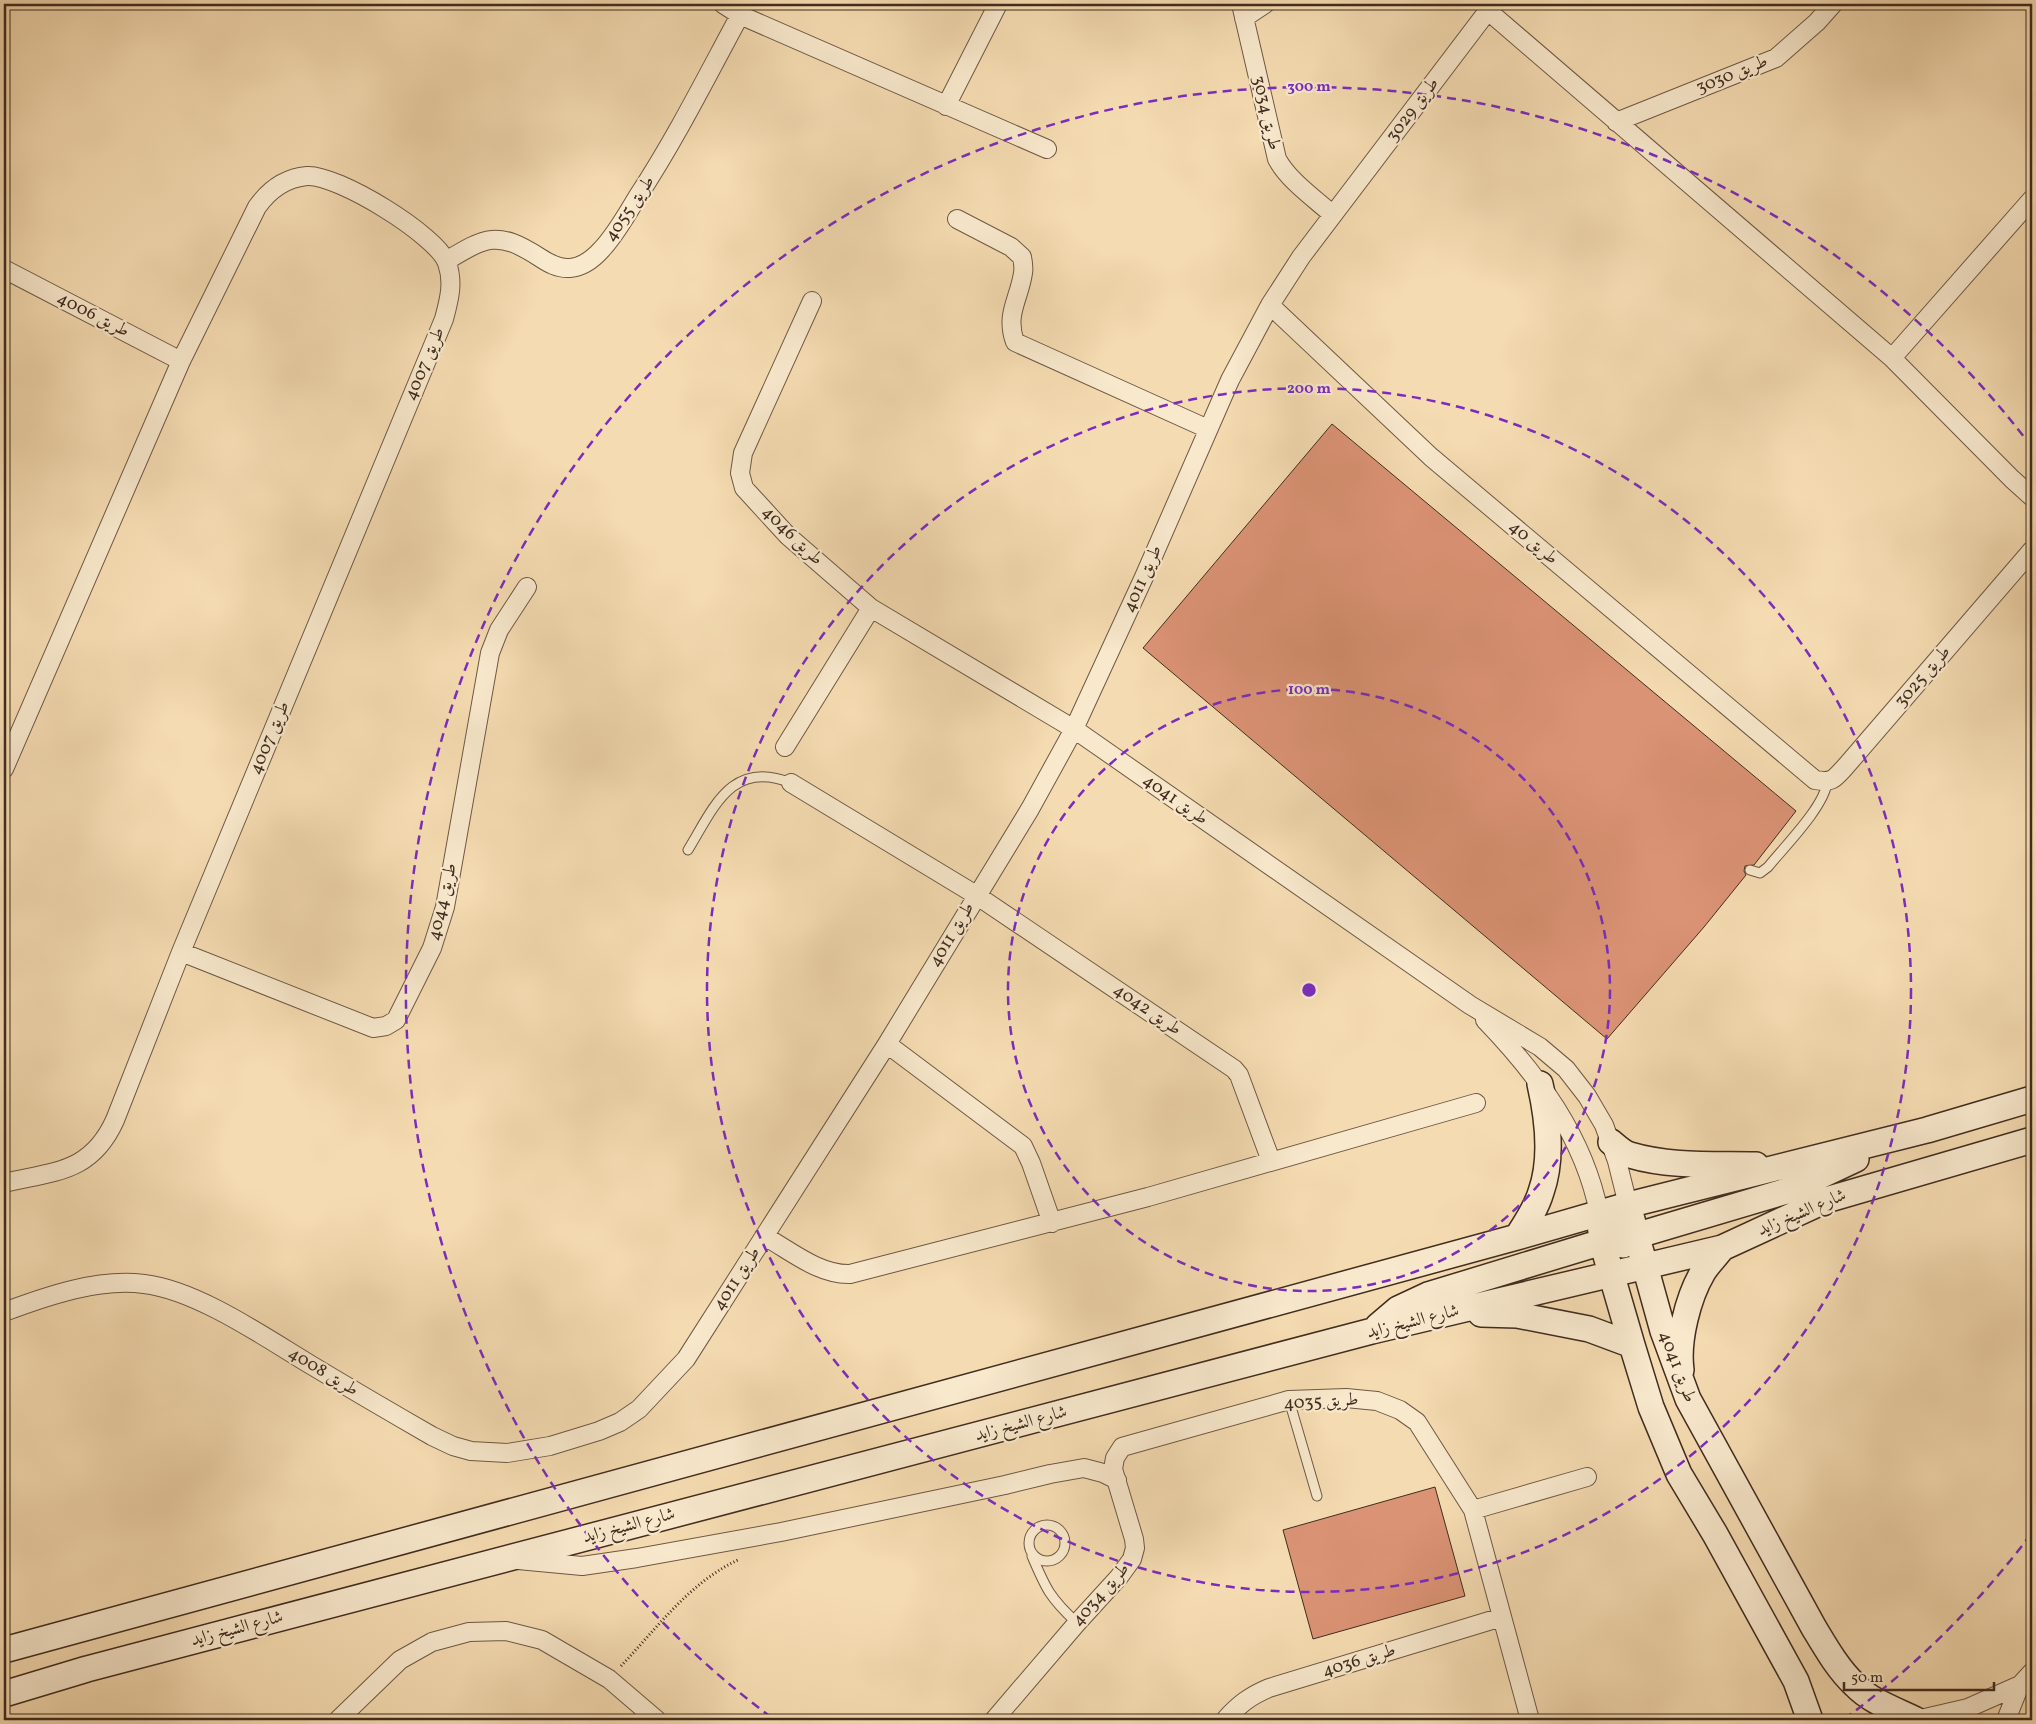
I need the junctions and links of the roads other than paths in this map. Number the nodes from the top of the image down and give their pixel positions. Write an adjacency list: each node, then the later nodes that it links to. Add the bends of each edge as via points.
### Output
1 (723, 4): 7 (street)
2 (998, 4): 8 (street)
3 (1265, 4): 6 (street, طريق 3034)
4 (1833, 4): 9 (street, طريق 3030, via 1776,58)
5 (1490, 7): 9 (street); 12 (street, طريق 3029)
6 (1242, 11): 12 (street, طريق 3034, via 1277,159 1291,177)
7 (740, 14): 8 (street); 14 (street, طريق 4055, via 657,167 613,236 588,262 570,268 551,266 505,239 471,246)
8 (946, 106): 10 (street)
9 (1616, 122): 18 (street)
10 (1047, 150)
11 (2032, 199): 18 (street)
12 (1333, 215): 17 (street, طريق 4011)
13 (957, 219): 20 (street, via 1011,246 1022,258 1023,272 1011,312 1010,330 1015,342)
14 (446, 261): 19 (street, طريق 4007, via 428,239 347,187 324,177 294,178 271,190 257,207); 33 (street, طريق 4007, via 452,288 444,319)
15 (4, 269): 19 (street, طريق 4006)
16 (812, 301): 24 (street, طريق 4046, via 743,453 740,473 744,488 788,536)
17 (1270, 305): 20 (street, طريق 4011); 29 (street, طريق 40, via 1432,457 1804,773 1815,780)
18 (1892, 358): 21 (street)
19 (181, 361): 27 (street, طريق 4007)
20 (1208, 429): 25 (street, طريق 4011)
21 (2032, 497)
22 (2032, 550): 29 (street, طريق 3025, via 1846,766)
23 (527, 587): 33 (street, طريق 4044, via 499,630 490,653 445,908 432,948 396,1020 373,1028)
24 (871, 608): 25 (street, طريق 4041); 26 (street)
25 (1074, 729): 32 (street, طريق 4011, via 1030,809); 34 (street, طريق 4041)
26 (785, 747)
27 (4, 769)
28 (791, 782): 30 (lane, via 763,775 736,784 720,798); 32 (street, طريق 4042)
29 (1827, 782): 31 (lane, via 1820,803 1764,871)
30 (688, 850)
31 (1750, 870)
32 (976, 895): 35 (street, طريق 4011); 42 (street, طريق 4042, via 1234,1068)
33 (180, 952): 44 (street, طريق 4007, via 108,1136 97,1150 71,1167)
34 (1470, 1005): 36 (street, طريق 4041); 41 (street, طريق 4041, via 1540,1046 1566,1069 1587,1096)
35 (887, 1044): 47 (street, via 1023,1146); 48 (street, طريق 4011)
36 (1540, 1084): 46 (street, طريق 4041, via 1574,1138 1588,1170); 50 (main road, via 1547,1128 1546,1169 1542,1192)
37 (2032, 1099): 39 (main road)
38 (1476, 1103): 42 (street)
39 (1890, 1140): 43 (main road); 49 (main road, via 1790,1190)
40 (2032, 1140): 52 (main road, شارع الشيخ زايد, via 1826,1200)
41 (1611, 1142): 43 (main road, via 1629,1155 1646,1159); 45 (street, طريق 4041)
42 (1271, 1161): 47 (street)
43 (1783, 1166): 45 (main road)
44 (4, 1183)
45 (1628, 1205): 46 (main road); 49 (main road, طريق 4041); 51 (main road, via 1618,1226)
46 (1599, 1213): 50 (main road); 51 (main road, طريق 4041)
47 (1052, 1223): 48 (street, via 845,1274 821,1269)
48 (764, 1236): 61 (street, طريق 4011, via 686,1359)
49 (1635, 1236): 53 (main road, طريق 4041); 54 (main road, via 1627,1240 1615,1256)
50 (1517, 1237): 71 (main road)
51 (1602, 1242): 54 (main road, طريق 4041); 57 (main road, via 1428,1295 1398,1309)
52 (1722, 1248): 53 (main road, شارع الشيخ زايد); 59 (main road, via 1703,1273 1690,1301 1683,1332 1680,1367)
53 (1644, 1266): 54 (main road, شارع الشيخ زايد); 59 (main road, طريق 4041)
54 (1611, 1274): 56 (main road, شارع الشيخ زايد); 58 (main road, طريق 4041)
55 (4, 1312): 61 (street, طريق 4008, via 51,1296 102,1285 128,1282 163,1287 236,1320 432,1436 471,1451 507,1453 550,1446 599,1431)
56 (1449, 1313): 57 (main road, شارع الشيخ زايد); 58 (main road, via 1537,1318 1589,1329)
57 (1372, 1331): 68 (main road, شارع الشيخ زايد)
58 (1632, 1345): 79 (main road, طريق 4041, via 1651,1407 1679,1474 1796,1681)
59 (1688, 1399): 81 (main road, طريق 4041, via 1834,1661 1867,1694)
60 (1289, 1400): 62 (street, طريق 4035); 65 (lane); 66 (street, طريق 4035, via 1346,1398 1377,1401 1400,1410 1417,1422)
61 (640, 1409)
62 (1122, 1447): 64 (street, طريق 4034, via 1113,1464)
63 (1587, 1477): 66 (street)
64 (1116, 1480): 68 (street, via 1084,1468 781,1532 582,1566); 70 (street, طريق 4034, via 1134,1539 1132,1559)
65 (1317, 1496)
66 (1473, 1510): 69 (street, طريق 4035)
67 (1031, 1553): 67 (lane, via 1043,1561 1056,1559 1064,1548 1062,1534 1051,1526 1037,1528 1029,1539); 70 (lane, via 1048,1592)
68 (506, 1559): 73 (main road, شارع الشيخ زايد, via 87,1669)
69 (1502, 1617): 77 (street, طريق 4036, via 1269,1688 1242,1702); 78 (street, طريق 4035)
70 (1077, 1623): 76 (street, طريق 4034)
71 (4, 1650)
72 (2026, 1678): 81 (street, via 1968,1708); 82 (street)
73 (4, 1694)
74 (347, 1717): 75 (street, via 400,1660 432,1642 469,1632 506,1631 542,1640 609,1679)
75 (657, 1720)
76 (994, 1720)
77 (1225, 1720)
78 (1530, 1720)
79 (1810, 1720)
80 (1884, 1720): 81 (main road)
81 (1917, 1720)
82 (2006, 1720)

